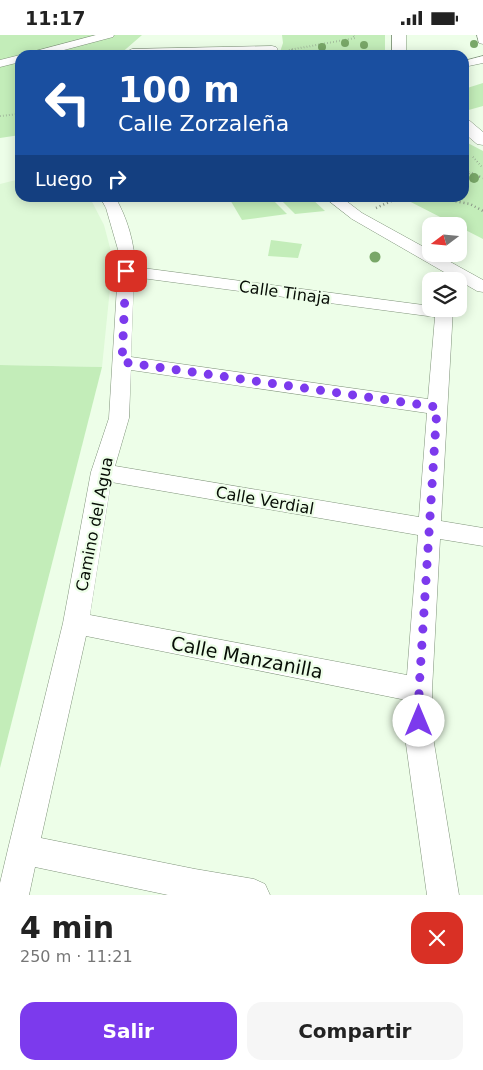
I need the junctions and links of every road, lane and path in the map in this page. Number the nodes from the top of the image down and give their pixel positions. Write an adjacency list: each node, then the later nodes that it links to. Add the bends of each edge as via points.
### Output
1 (110, 35): 9 (street)
2 (272, 35): 11 (street)
3 (353, 35): 8 (path, via 355,38)
4 (399, 35): 13 (street)
5 (482, 35): 7 (street)
6 (144, 39): 10 (street)
7 (483, 41)
8 (292, 49): 12 (path)
9 (52, 50)
10 (134, 50)
11 (271, 50)
12 (285, 50)
13 (399, 50)
14 (483, 59): 16 (street)
15 (15, 60): 17 (street)
16 (469, 63)
17 (0, 64)
18 (15, 114): 19 (path)
19 (0, 116)
20 (469, 129): 21 (street)
21 (483, 140)
22 (470, 155): 23 (path)
23 (483, 168)
24 (469, 173): 25 (path)
25 (483, 178)
26 (110, 202): 30 (street, Camino del Agua, via 127,253)
27 (338, 202): 31 (street)
28 (459, 202): 29 (path)
29 (483, 211)
30 (126, 271): 34 (street, Calle Tinaja); 36 (street, Camino del Agua)
31 (442, 272)
32 (467, 282): 33 (street)
33 (483, 287)
34 (422, 308)
35 (443, 317): 37 (street)
36 (122, 362): 37 (street); 38 (street, Camino del Agua, via 119,418)
37 (437, 407): 39 (street)
38 (102, 472): 39 (street, Calle Verdial); 41 (street, Camino del Agua)
39 (428, 527): 40 (street, Calle Verdial); 42 (street)
40 (483, 537)
41 (76, 623): 42 (street, Calle Manzanilla); 43 (street, Camino del Agua)
42 (419, 690): 47 (street, via 419,737)
43 (23, 849): 44 (street); 45 (street, Camino del Agua)
44 (194, 890): 46 (street)
45 (13, 895)
46 (254, 895)
47 (443, 895)

